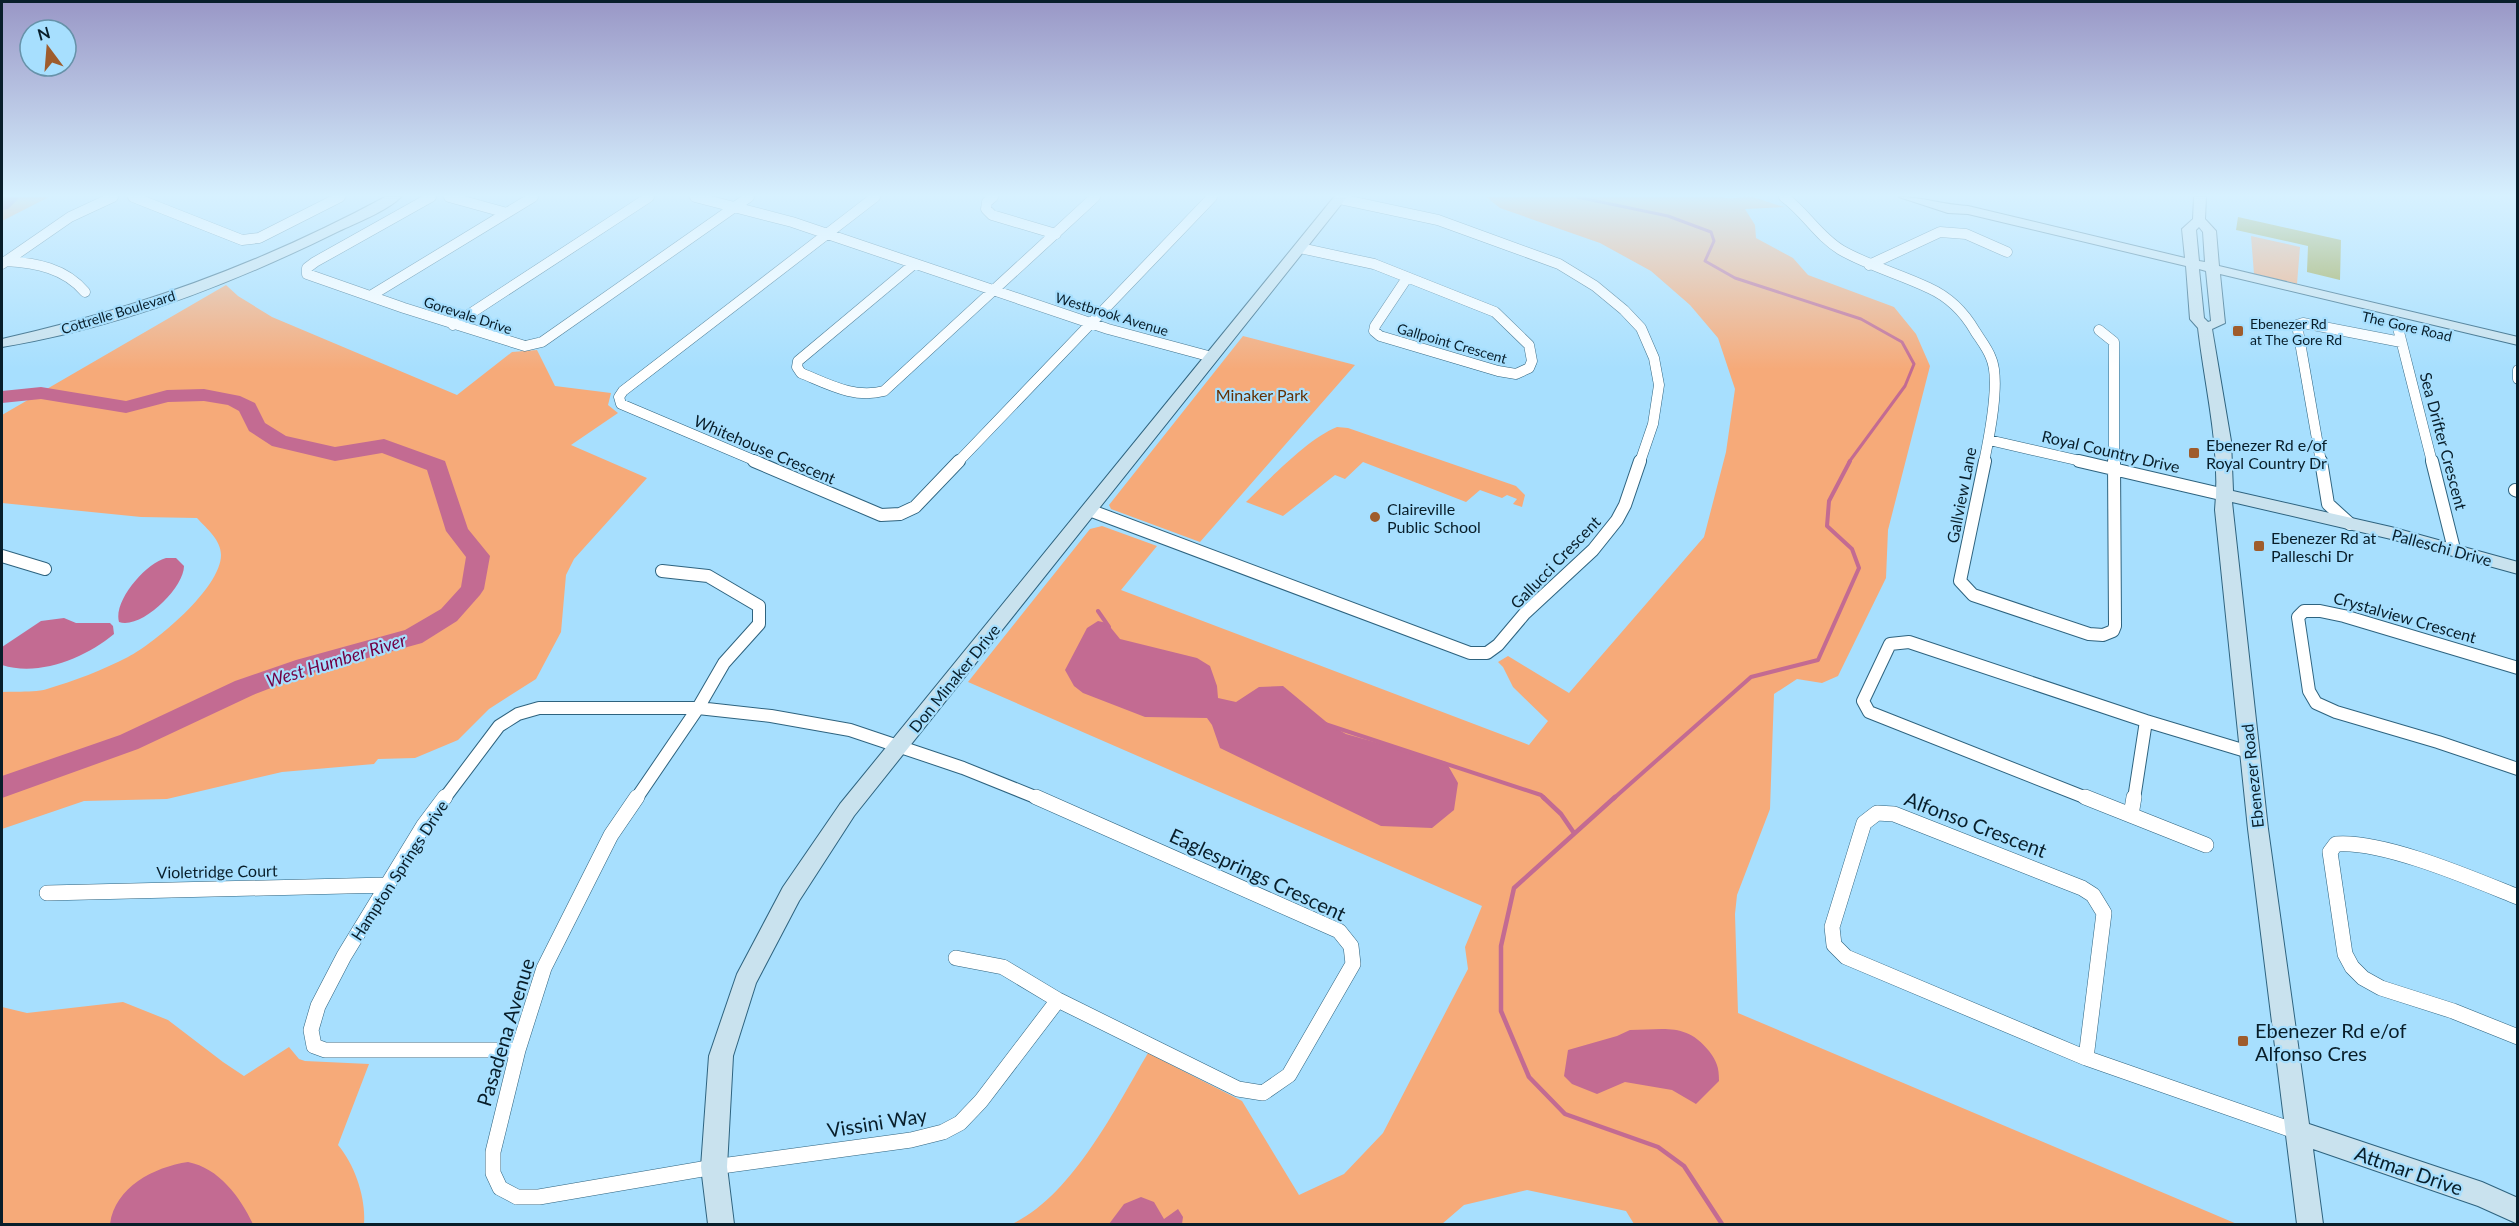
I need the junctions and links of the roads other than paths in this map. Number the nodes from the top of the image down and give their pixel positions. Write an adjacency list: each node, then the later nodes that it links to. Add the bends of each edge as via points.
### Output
1 (17, 254): 20 (street)
2 (258, 254): 34 (main road, Cottrelle Boulevard, via 123,303)
3 (281, 254): 37 (main road, Cottrelle Boulevard, via 118,314)
4 (331, 254): 28 (street, Gorevale Drive, via 307,268 307,274)
5 (439, 254): 28 (street)
6 (561, 254): 30 (street)
7 (668, 254): 30 (street, Gorevale Drive, via 542,342 520,346)
8 (801, 254): 29 (street, Whitehouse Crescent, via 623,391 619,397 621,404 881,515 900,514 915,507)
9 (886, 254): 21 (street, Westbrook Avenue)
10 (1034, 254): 26 (street)
11 (1158, 254): 29 (street)
12 (1295, 254): 39 (main road, Don Minaker Drive)
13 (1329, 254): 25 (street, Gallpoint Crescent, via 1374,264)
14 (1532, 254): 46 (street, Gallucci Crescent, via 1559,264 1604,292 1641,328 1650,345 1659,385 1653,424 1625,505 1593,550 1487,653 1470,653)
15 (1851, 254): 22 (street, Gallview Lane)
16 (1892, 254): 22 (street)
17 (2124, 254): 23 (main road, The Gore Road)
18 (2191, 254): 23 (main road, Ebenezer Road)
19 (2211, 254): 24 (main road, Ebenezer Road)
20 (4, 263): 27 (street, via 28,262 54,270 79,282)
21 (914, 264): 26 (street, Westbrook Avenue); 26 (street, via 798,361 801,373 859,395 884,391)
22 (1869, 265): 42 (street, Gallview Lane, via 1938,292 1967,317 1994,363)
23 (2192, 270): 24 (main road, The Gore Road); 32 (main road, Ebenezer Road, via 2197,319)
24 (2212, 274): 31 (main road, The Gore Road); 32 (main road, Ebenezer Road, via 2218,323); 35 (main road, The Gore Road)
25 (1407, 278): 25 (street, Gallpoint Crescent, via 1375,326 1374,331 1380,336 1498,371 1516,374 1529,368 1529,345 1496,312)
26 (994, 290): 29 (street, Westbrook Avenue)
27 (85, 292)
28 (372, 295): 30 (street, Gorevale Drive)
29 (1092, 323): 39 (street, Westbrook Avenue)
30 (453, 324)
31 (2397, 324): 36 (street, Sea Drifter Crescent); 38 (main road, The Gore Road)
32 (2205, 327): 44 (main road, Ebenezer Road, via 2221,417)
33 (2099, 330): 43 (street, via 2114,342)
34 (2, 333)
35 (2517, 341)
36 (2402, 342): 45 (street, via 2303,322 2297,325); 49 (street, Sea Drifter Crescent)
37 (2, 343)
38 (2517, 351)
39 (1212, 357): 46 (main road, Don Minaker Drive)
40 (2517, 370): 41 (street)
41 (2517, 379)
42 (1989, 440): 43 (street, Royal Country Drive); 43 (street, Gallview Lane, via 1960,581 1974,595 2089,634 2103,635 2115,626)
43 (2113, 469): 44 (street, Royal Country Drive)
44 (2225, 495): 47 (main road, Palleschi Drive); 58 (main road, Ebenezer Road, via 2223,510)
45 (2328, 504): 47 (street); 48 (street)
46 (1089, 510): 57 (main road, Don Minaker Drive)
47 (2309, 514): 48 (main road, Palleschi Drive)
48 (2350, 524): 49 (main road, Palleschi Drive)
49 (2454, 549): 51 (main road, Palleschi Drive)
50 (4, 558): 52 (street)
51 (2517, 568)
52 (45, 569)
53 (662, 571): 55 (street, Pasadena Avenue, via 708,576 759,606 759,624 724,663)
54 (2517, 668): 59 (street, Crystalview Crescent, via 2329,612 2304,610 2298,617 2309,691 2316,703)
55 (698, 708): 57 (street, Hampton Springs Drive, via 850,730); 62 (street, Hampton Springs Drive, via 539,708 518,714 499,726 424,825); 68 (street, Pasadena Avenue, via 611,835 544,968)
56 (2146, 721): 58 (street); 60 (street); 60 (street, via 1909,642 1890,644 1863,701 1869,712)
57 (899, 746): 66 (street, Eaglesprings Crescent, via 1067,809 1339,931 1351,946 1353,964 1288,1075 1263,1093 1238,1089); 71 (main road, Don Minaker Drive, via 847,810 790,894 745,981 722,1056)
58 (2248, 752): 70 (main road, Ebenezer Road)
59 (2517, 769)
60 (2131, 815): 61 (street)
61 (2205, 845)
62 (387, 885): 63 (street, Violetridge Court); 68 (street, Hampton Springs Drive, via 318,1006 311,1030 314,1046 325,1050)
63 (47, 893)
64 (2517, 897): 67 (street, via 2365,845 2336,844 2330,852 2345,954 2363,978)
65 (956, 958): 66 (street, Eaglesprings Crescent, via 1003,967)
66 (1058, 1000): 71 (street, Vissini Way, via 981,1101 960,1123 943,1132 911,1140)
67 (2517, 1037)
68 (518, 1050): 71 (street, Pasadena Avenue, via 494,1152 493,1173 500,1188 517,1197 539,1197)
69 (2086, 1058): 69 (street, Alfonso Crescent, via 2104,913 2093,895 1894,814 1875,813 1869,817 1832,927 1834,945 1839,951); 70 (street, Alfonso Crescent)
70 (2298, 1132): 72 (main road, Attmar Drive, via 2482,1195); 74 (main road, Ebenezer Road)
71 (714, 1167): 73 (main road, Don Minaker Drive)
72 (2517, 1212)
73 (721, 1224)
74 (2310, 1224)

